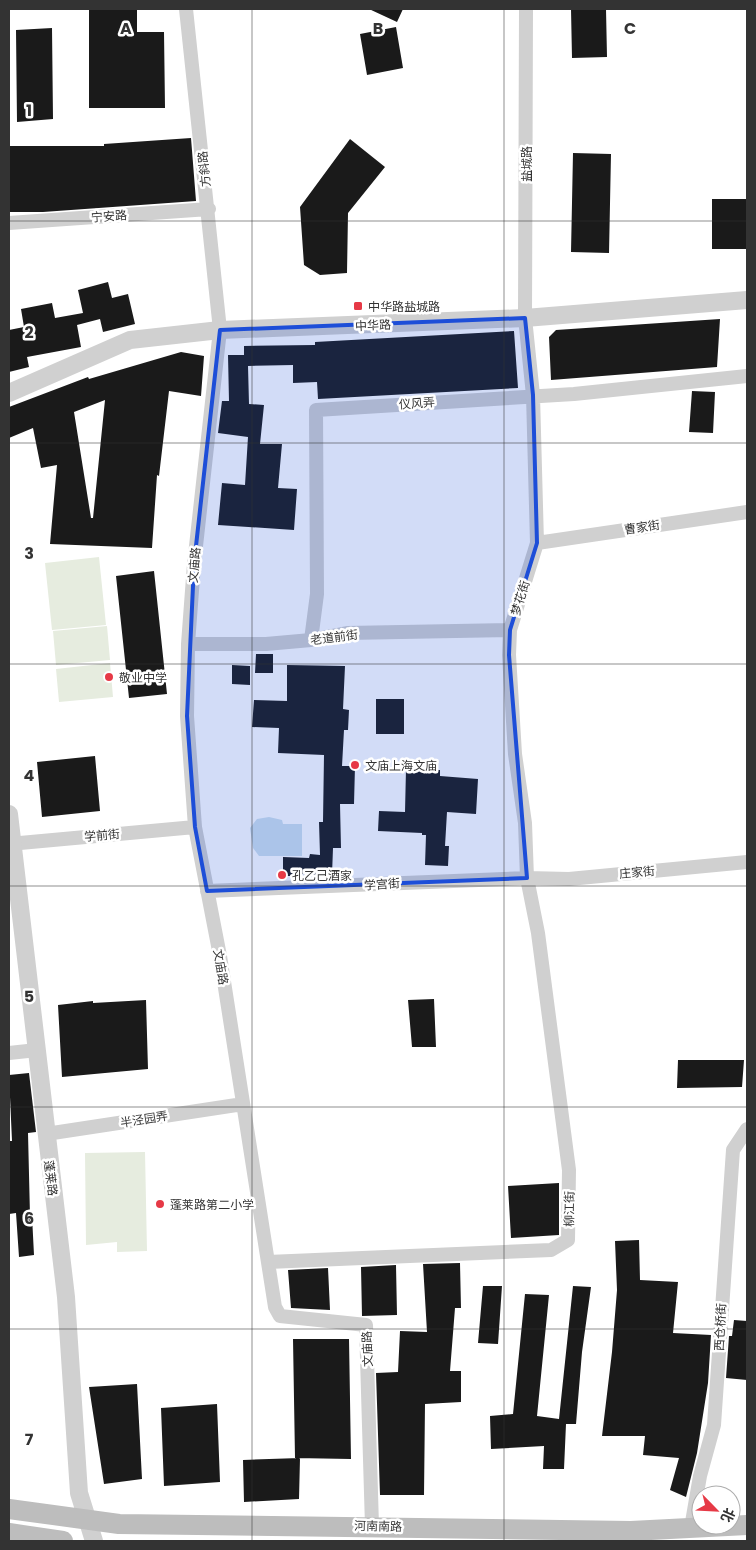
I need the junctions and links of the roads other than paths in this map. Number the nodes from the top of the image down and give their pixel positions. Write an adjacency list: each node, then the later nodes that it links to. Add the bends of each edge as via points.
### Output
1 (186, 9): 3 (street, 方斜路)
2 (526, 9): 6 (street, 盐城路)
3 (209, 209): 4 (street, 宁安路); 7 (street, 方斜路)
4 (9, 223)
5 (747, 300): 6 (street, 中华路)
6 (526, 318): 7 (street, 中华路); 10 (street, 梦花街)
7 (220, 330): 9 (street, 中华路, via 130,340); 15 (street, 文庙路)
8 (747, 376): 10 (street, 仪风弄, via 574,394)
9 (9, 393)
10 (533, 395): 12 (street, 梦花街); 14 (street, 仪风弄, via 316,410 316,594)
11 (747, 512): 12 (street, 曹家街)
12 (537, 542): 13 (street, 梦花街)
13 (510, 630): 14 (street, 老道前街, via 347,633); 20 (street, 梦花街, via 515,754 525,823)
14 (311, 640): 15 (street, 老道前街, via 266,644)
15 (188, 644): 17 (street, 文庙路, via 187,716)
16 (9, 814): 18 (street, 蓬莱路)
17 (195, 827): 18 (street, 学前街); 21 (street, 文庙路)
18 (10, 844): 22 (street, 蓬莱路)
19 (747, 862): 20 (street, 庄家街, via 568,879)
20 (527, 878): 21 (street, 学宫街); 27 (street, 柳江街, via 538,933 569,1170 568,1240 551,1250)
21 (207, 891): 24 (street, 文庙路)
22 (36, 1050): 23 (street); 26 (street, 蓬莱路)
23 (9, 1053)
24 (243, 1104): 26 (street, 半泾园弄); 27 (street, 文庙路)
25 (747, 1129): 28 (street, 西仓桥街, via 733,1150 714,1425)
26 (46, 1134): 30 (street, 蓬莱路, via 66,1297 79,1493)
27 (268, 1262): 31 (street, 文庙路, via 275,1307 280,1316 366,1325)
28 (698, 1485)
29 (9, 1510): 30 (main road, 河南南路)
30 (88, 1521): 31 (main road, 河南南路); 36 (street, 蓬莱路)
31 (372, 1526): 32 (main road, 河南南路, via 631,1531)
32 (691, 1528)
33 (9, 1533): 34 (main road)
34 (32, 1539): 35 (main road)
35 (63, 1541)
36 (94, 1541)

